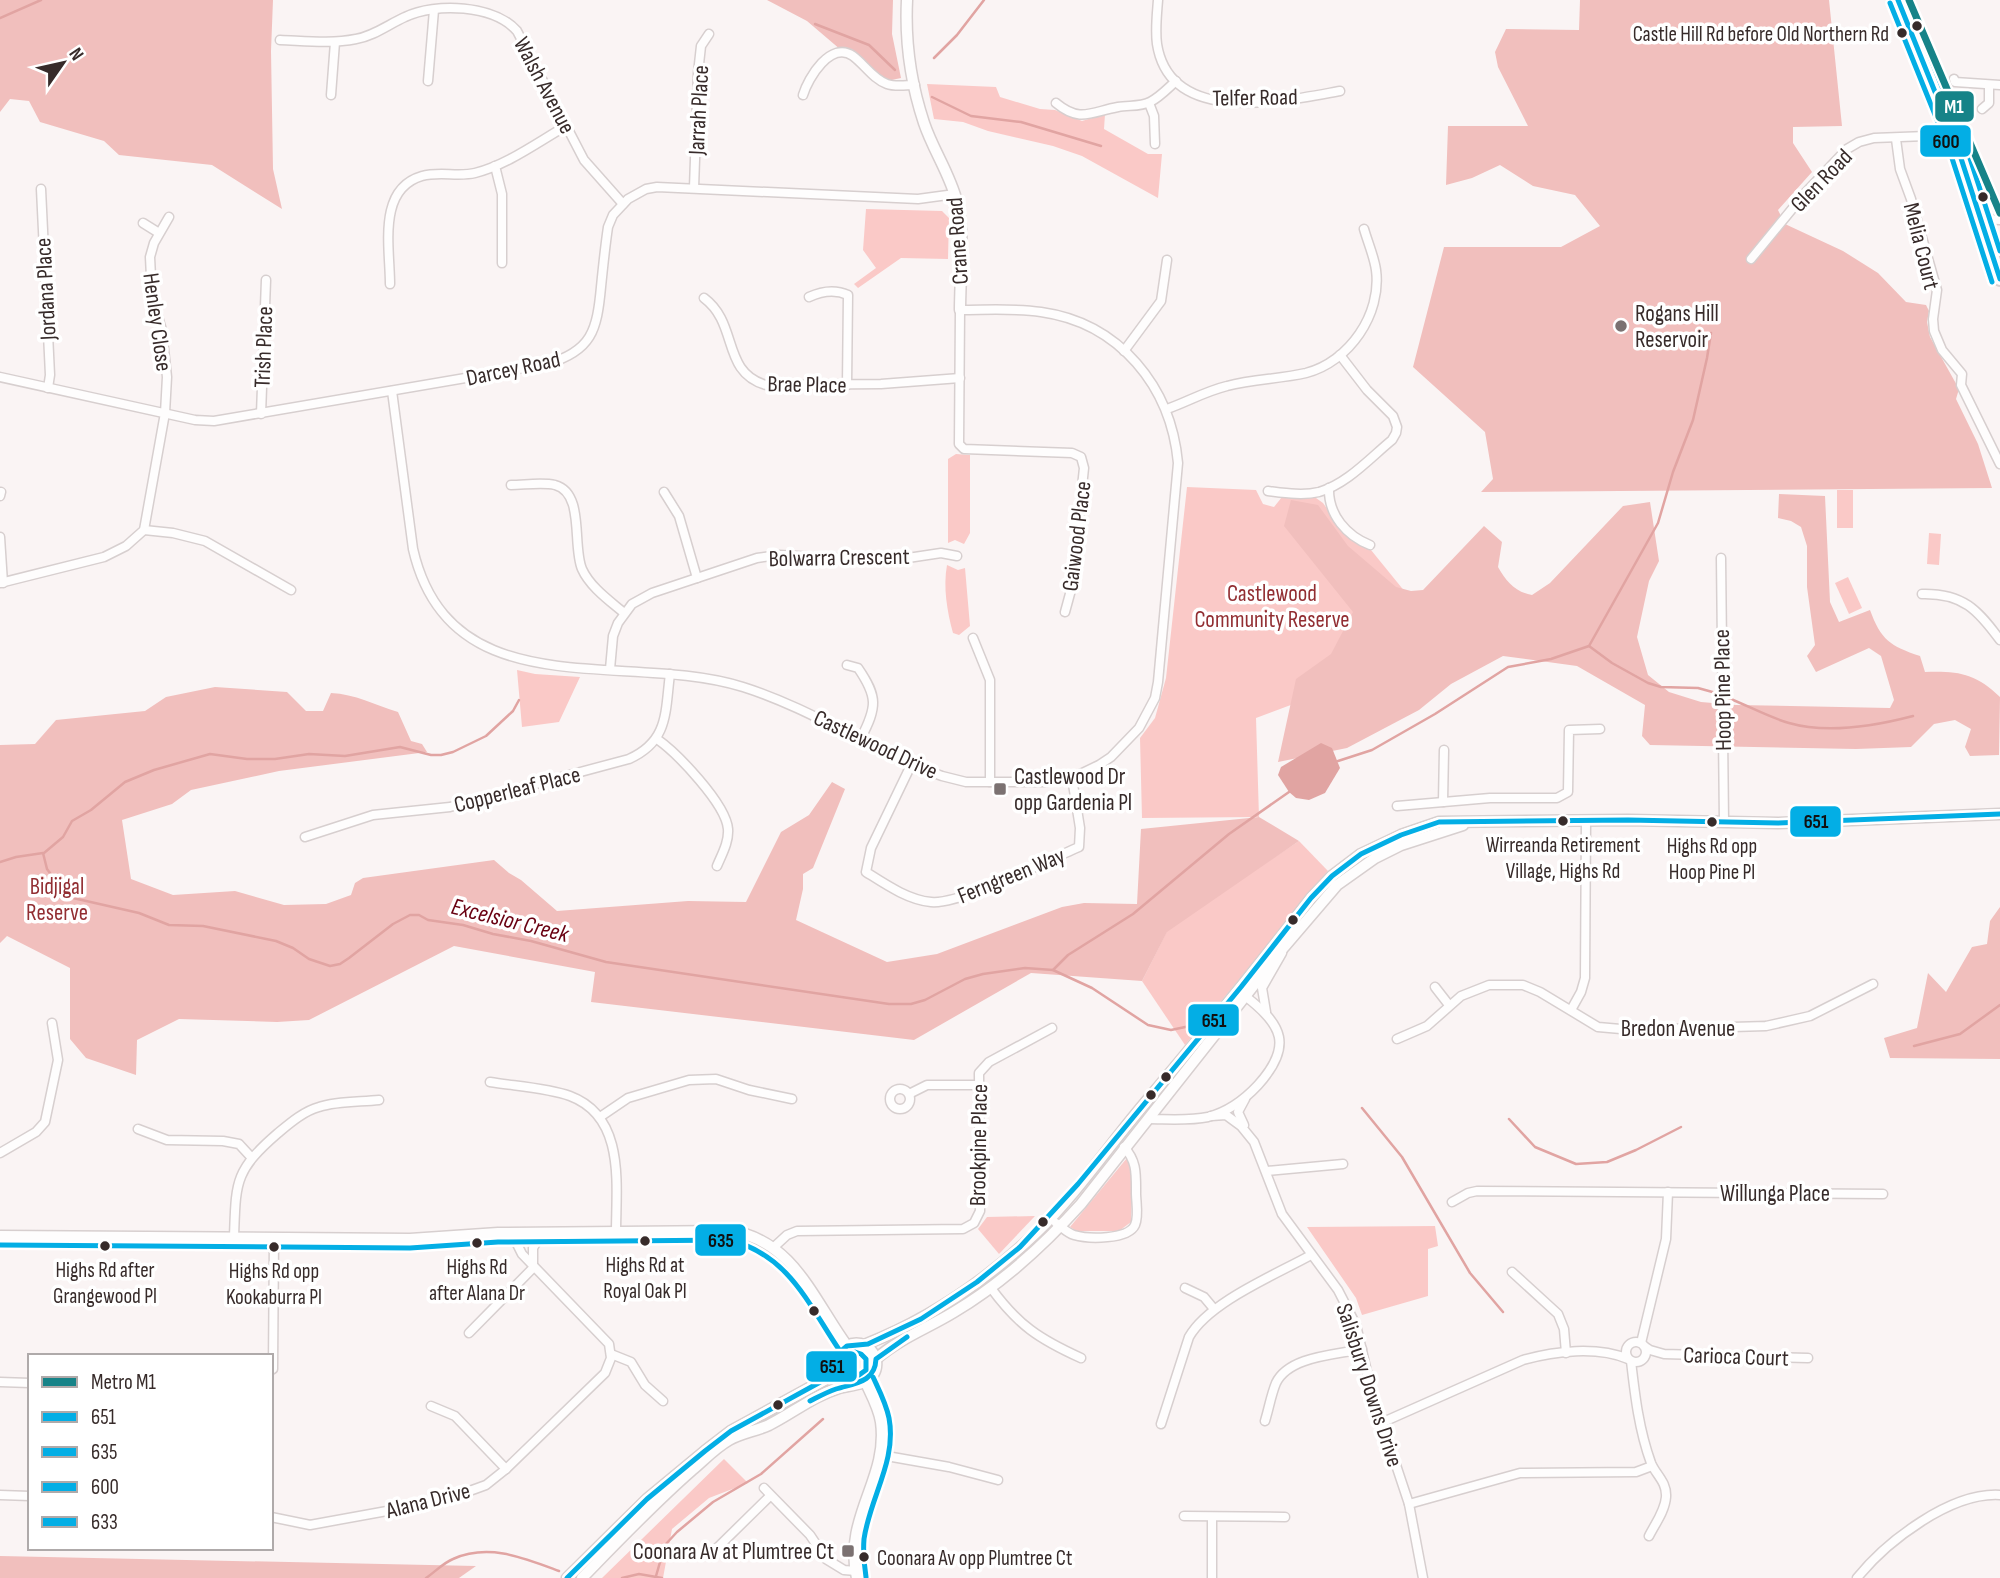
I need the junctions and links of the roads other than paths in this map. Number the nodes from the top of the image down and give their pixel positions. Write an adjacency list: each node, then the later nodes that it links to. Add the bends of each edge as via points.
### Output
1 (907, 0): 11 (street, Crane Road, via 907,38)
2 (1158, 0): 10 (street, via 1157,44)
3 (1898, 0): 21 (main road)
4 (434, 10): 7 (street, Walsh Avenue, via 406,16 359,39); 9 (street); 20 (street, Walsh Avenue, via 463,8 501,17 512,25)
5 (709, 34): 25 (street, Jarrah Place, via 701,46 698,73)
6 (280, 40): 7 (street, Walsh Avenue)
7 (335, 42): 15 (street)
8 (1954, 79): 12 (street)
9 (428, 81)
10 (1176, 81): 14 (street, Telfer Road, via 1202,98 1220,102 1272,102); 18 (street)
11 (915, 85): 16 (street, via 886,84 854,56 839,53 822,62); 27 (street, Crane Road, via 924,122)
12 (1989, 85): 13 (street); 19 (street, via 1989,103)
13 (2000, 85)
14 (1340, 91)
15 (331, 95)
16 (803, 95)
17 (1056, 103): 18 (street, via 1077,116)
18 (1149, 103): 23 (street)
19 (1982, 109)
20 (566, 126): 24 (street); 28 (street, Walsh Avenue, via 590,169)
21 (1953, 135): 22 (street, Glen Road); 30 (main road)
22 (1896, 139): 35 (street, Glen Road, via 1874,138 1847,149); 55 (street, Melia Court, via 1900,169 1937,290 1934,331 1962,374 1961,385)
23 (1155, 144)
24 (495, 166): 37 (street, via 502,194); 40 (street, via 464,175 423,176 403,187 389,215)
25 (694, 188): 27 (street, via 918,199); 28 (street, via 646,189)
26 (41, 189): 49 (street, Jordana Place)
27 (955, 194): 43 (street, Crane Road, via 960,217)
28 (623, 204): 50 (street, Darcey Road, via 608,227 596,325 583,347 547,364)
29 (169, 217): 34 (street, Henley Close)
30 (1982, 219): 31 (street); 38 (main road)
31 (2000, 220)
32 (143, 223): 34 (street)
33 (1364, 229): 45 (street, via 1376,272 1375,299 1364,327)
34 (159, 233): 52 (street, Henley Close, via 150,264 167,377)
35 (1751, 259)
36 (1167, 260): 44 (street, via 1161,301)
37 (502, 263)
38 (2000, 279)
39 (266, 280): 53 (street, Trish Place)
40 (390, 284)
41 (809, 297): 48 (street, via 834,291 848,295)
42 (704, 298): 48 (street, Brae Place, via 716,307 737,364 751,380 765,385)
43 (960, 310): 44 (street, Castlewood Drive, via 1025,310 1060,316 1095,330); 47 (street, Crane Road)
44 (1124, 351): 51 (street, Castlewood Drive, via 1148,376)
45 (1339, 355): 51 (street, via 1307,372 1226,386); 57 (street, via 1393,416 1397,427 1392,440)
46 (0, 377): 49 (street, Darcey Road)
47 (960, 377): 48 (street, Brae Place); 54 (street, Crane Road)
48 (847, 385)
49 (48, 388): 52 (street, Darcey Road)
50 (392, 391): 53 (street, Darcey Road); 74 (street, Castlewood Drive, via 413,549 424,584 440,610 475,641 508,657)
51 (1167, 409): 81 (street, Castlewood Drive, via 1177,446 1177,494 1155,698 1121,749)
52 (165, 413): 53 (street, Darcey Road, via 214,421); 60 (street, Henley Close)
53 (261, 414)
54 (960, 447): 69 (street, Gaiwood Place, via 1081,457 1084,468)
55 (2000, 464)
56 (511, 485): 70 (street, via 555,485 568,492 584,573)
57 (1329, 488): 58 (street, via 1311,493); 62 (street, via 1329,500 1345,530)
58 (1268, 491)
59 (664, 492): 65 (street, via 679,516)
60 (144, 530): 66 (street, via 126,547 104,557); 67 (street, via 205,541)
61 (0, 537): 66 (street)
62 (1370, 545)
63 (957, 556): 65 (street, Bolwarra Crescent, via 875,561 769,556)
64 (1721, 558): 88 (street, Hoop Pine Place)
65 (697, 578): 70 (street, Bolwarra Crescent, via 641,598)
66 (2, 583)
67 (291, 590)
68 (1922, 594): 72 (street, via 1938,594 1974,608)
69 (1065, 612)
70 (624, 613): 74 (street, via 613,636)
71 (973, 638): 82 (street, via 990,680)
72 (2000, 640)
73 (848, 665): 77 (street, via 860,663 874,701)
74 (610, 669): 75 (street, Castlewood Drive)
75 (670, 674): 77 (street, Castlewood Drive, via 761,693); 78 (street)
76 (1600, 729): 83 (street, via 1569,730 1565,796)
77 (861, 738): 80 (street, Castlewood Drive)
78 (657, 739): 89 (street, Copperleaf Place, via 629,759 555,780 450,807 373,816); 90 (street, via 686,764 725,816 729,832)
79 (1444, 750): 83 (street)
80 (912, 763): 81 (street, Ferngreen Way, via 871,848 866,872 919,900 940,902 1079,847); 82 (street, Castlewood Drive, via 953,779)
81 (1072, 778): 82 (street, Castlewood Drive)
82 (990, 782)
83 (1443, 802): 84 (street)
84 (1397, 806)
85 (2000, 814): 88 (street)
86 (1586, 820): 87 (street); 88 (street); 96 (street, via 1585,978)
87 (1477, 821): 91 (street, via 1401,845 1355,871 1320,903); 98 (street, via 1426,825 1361,854 1311,898)
88 (1724, 822)
89 (305, 837)
90 (717, 866)
91 (1284, 947): 94 (street); 97 (street, via 1262,988)
92 (1873, 984): 96 (street, Bredon Avenue, via 1810,1016 1755,1027 1613,1029 1598,1027)
93 (1434, 987): 95 (street)
94 (1245, 996): 97 (street); 98 (street, via 1237,995); 110 (street)
95 (1449, 1005): 96 (street, Bredon Avenue, via 1473,990 1504,984 1523,985); 101 (street, Bredon Avenue, via 1427,1026)
96 (1571, 1010)
97 (1266, 1012): 104 (street, via 1278,1032 1280,1049 1278,1059)
98 (1217, 1016): 121 (street)
99 (52, 1023): 114 (street, via 58,1060 47,1116 36,1132)
100 (1052, 1028): 103 (street, Brookpine Place, via 989,1062 979,1073)
101 (1397, 1039)
102 (491, 1082): 109 (street, via 570,1096)
103 (978, 1085): 105 (street, via 927,1085); 129 (street, Brookpine Place, via 980,1211 974,1223 963,1229 797,1231)
104 (1250, 1093): 108 (street); 112 (street, Salisbury Downs Drive, via 1238,1112)
105 (909, 1094)
106 (792, 1099): 109 (street, via 716,1079 689,1080 628,1098)
107 (379, 1100): 115 (street, via 320,1106 285,1127)
108 (1211, 1116): 110 (street); 112 (street, via 1226,1115)
109 (600, 1117): 125 (street, via 613,1144)
110 (1148, 1119): 113 (street)
111 (138, 1129): 115 (street, via 167,1140 239,1144)
112 (1249, 1133): 117 (street, Salisbury Downs Drive)
113 (1124, 1147): 122 (street); 122 (street, via 1136,1167 1136,1220 1131,1231 1120,1236 1078,1236)
114 (0, 1153)
115 (251, 1157): 127 (street, via 235,1193)
116 (1343, 1164): 117 (street)
117 (1267, 1171): 130 (street, Salisbury Downs Drive, via 1282,1214)
118 (1668, 1192): 119 (street, Willunga Place); 120 (street, Willunga Place, via 1477,1191); 138 (street, via 1666,1239)
119 (1883, 1194)
120 (1452, 1202)
121 (1049, 1220): 122 (street); 137 (street, via 971,1286 909,1325)
122 (1061, 1226): 133 (street)
123 (516, 1233): 124 (street); 128 (street, via 418,1239); 131 (street, via 518,1248)
124 (542, 1233): 125 (street); 131 (street, via 533,1248)
125 (616, 1233): 129 (street, via 731,1231)
126 (0, 1236): 127 (street)
127 (234, 1237): 128 (street)
128 (274, 1238): 150 (street)
129 (774, 1247): 139 (street, via 795,1267)
130 (1311, 1255): 135 (street); 140 (street, Salisbury Downs Drive, via 1339,1290)
131 (533, 1268): 136 (street); 143 (street, via 604,1338)
132 (1512, 1272): 142 (street, via 1558,1314)
133 (991, 1288): 145 (street, via 1028,1330); 147 (street, via 895,1343)
134 (1185, 1288): 135 (street, via 1204,1297)
135 (1214, 1309): 158 (street, via 1189,1337)
136 (469, 1333)
137 (864, 1345): 139 (street); 147 (street)
138 (1636, 1345): 141 (street); 144 (street, Carioca Court); 148 (street); 148 (street, via 1646,1353)
139 (847, 1346): 149 (street)
140 (1362, 1349): 156 (street, via 1290,1367 1277,1382); 157 (street, Salisbury Downs Drive)
141 (1602, 1352): 142 (street); 148 (street)
142 (1566, 1353): 157 (street, via 1523,1360)
143 (611, 1354): 154 (street, via 631,1363); 161 (street, Alana Drive, via 605,1373)
144 (1664, 1354): 146 (street, Carioca Court); 148 (street, Carioca Court)
145 (1081, 1358)
146 (1808, 1358)
147 (876, 1359): 152 (street, via 875,1372)
148 (1635, 1361): 160 (street, via 1635,1402)
149 (837, 1362): 152 (street, via 845,1379); 176 (street, via 824,1380 731,1431 676,1474)
150 (273, 1369)
151 (0, 1382): 153 (street)
152 (861, 1382): 159 (street, via 881,1420); 177 (street, via 828,1392 768,1425 728,1440 663,1496)
153 (28, 1383)
154 (663, 1401)
155 (431, 1406): 161 (street, via 454,1416)
156 (1265, 1421)
157 (1381, 1423): 168 (street, Salisbury Downs Drive)
158 (1161, 1424)
159 (881, 1455): 162 (street); 175 (street, via 857,1524)
160 (1652, 1466): 168 (street, via 1636,1472 1520,1474); 173 (street, via 1665,1488 1666,1500)
161 (506, 1469): 170 (street, Alana Drive, via 486,1485 442,1501 310,1525)
162 (998, 1480)
163 (764, 1488): 167 (street)
164 (2000, 1495): 180 (street, via 1954,1504 1887,1545)
165 (0, 1496): 166 (street)
166 (28, 1496)
167 (770, 1496): 174 (street); 175 (street, via 810,1535 826,1559)
168 (1409, 1504): 179 (street, Salisbury Downs Drive)
169 (1184, 1516): 171 (street)
170 (273, 1517)
171 (1212, 1517): 172 (street); 178 (street)
172 (1285, 1517)
173 (1649, 1536)
174 (714, 1551)
175 (857, 1575)
176 (567, 1578)
177 (582, 1578)
178 (1212, 1578)
179 (1423, 1578)
180 (1857, 1578)

